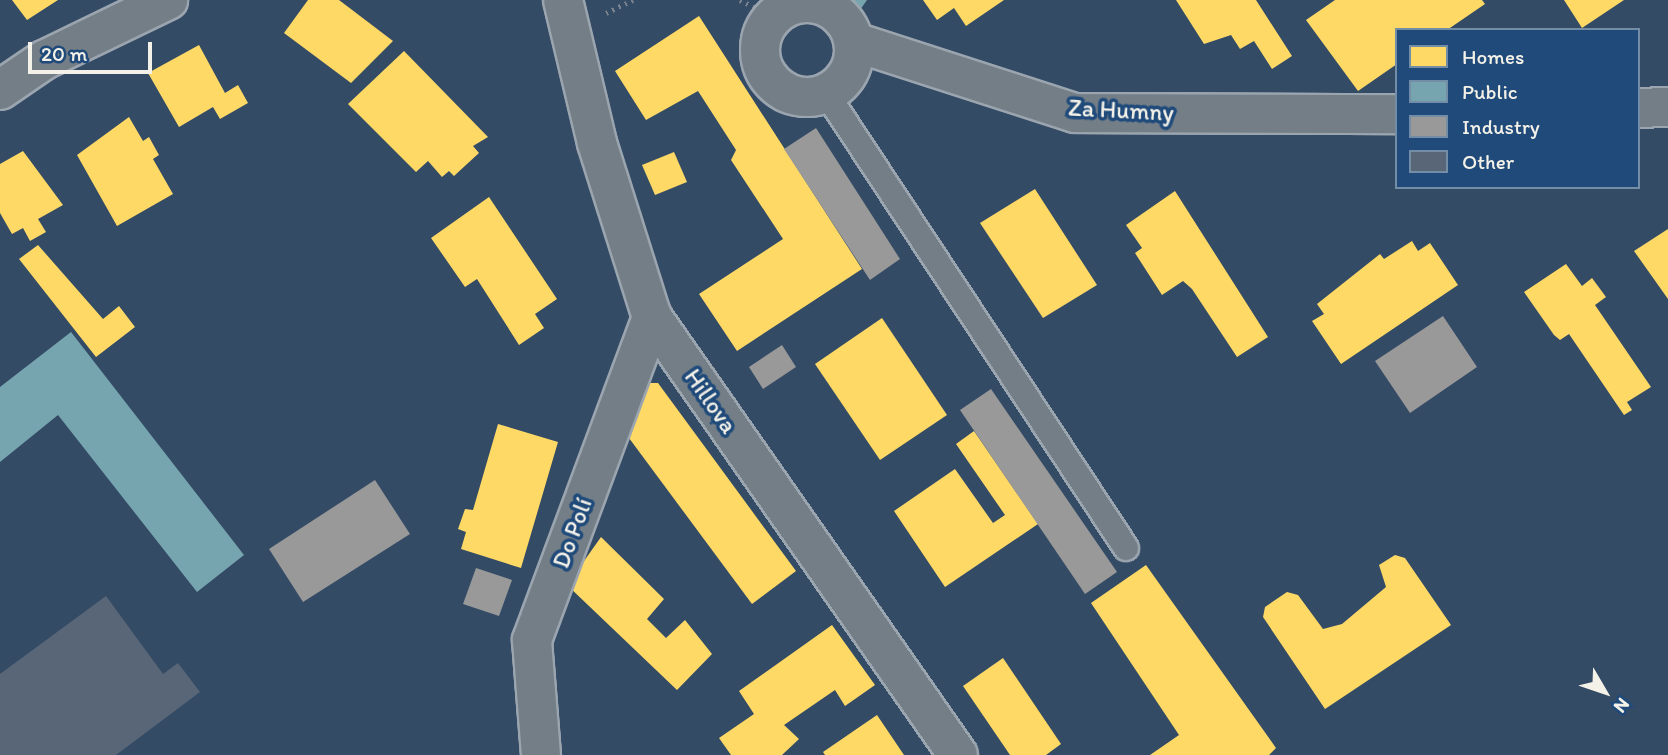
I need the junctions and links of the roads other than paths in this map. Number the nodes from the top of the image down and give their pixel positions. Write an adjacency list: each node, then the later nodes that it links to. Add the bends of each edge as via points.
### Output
1 (168, 0): 5 (street, via 44,60)
2 (563, 0): 10 (street, Hillova, via 597,143)
3 (778, 5): 4 (street, via 841,16); 6 (street, via 760,46 768,77 794,96)
4 (855, 42): 6 (street, via 849,73); 9 (street, Za Humny, via 1075,113)
5 (0, 90)
6 (826, 93): 11 (lane)
7 (1668, 107): 8 (street)
8 (1640, 108)
9 (1395, 114)
10 (652, 317): 12 (street, Do Polí, via 532,640); 13 (street, Hillova)
11 (1126, 548)
12 (541, 755)
13 (958, 755)

